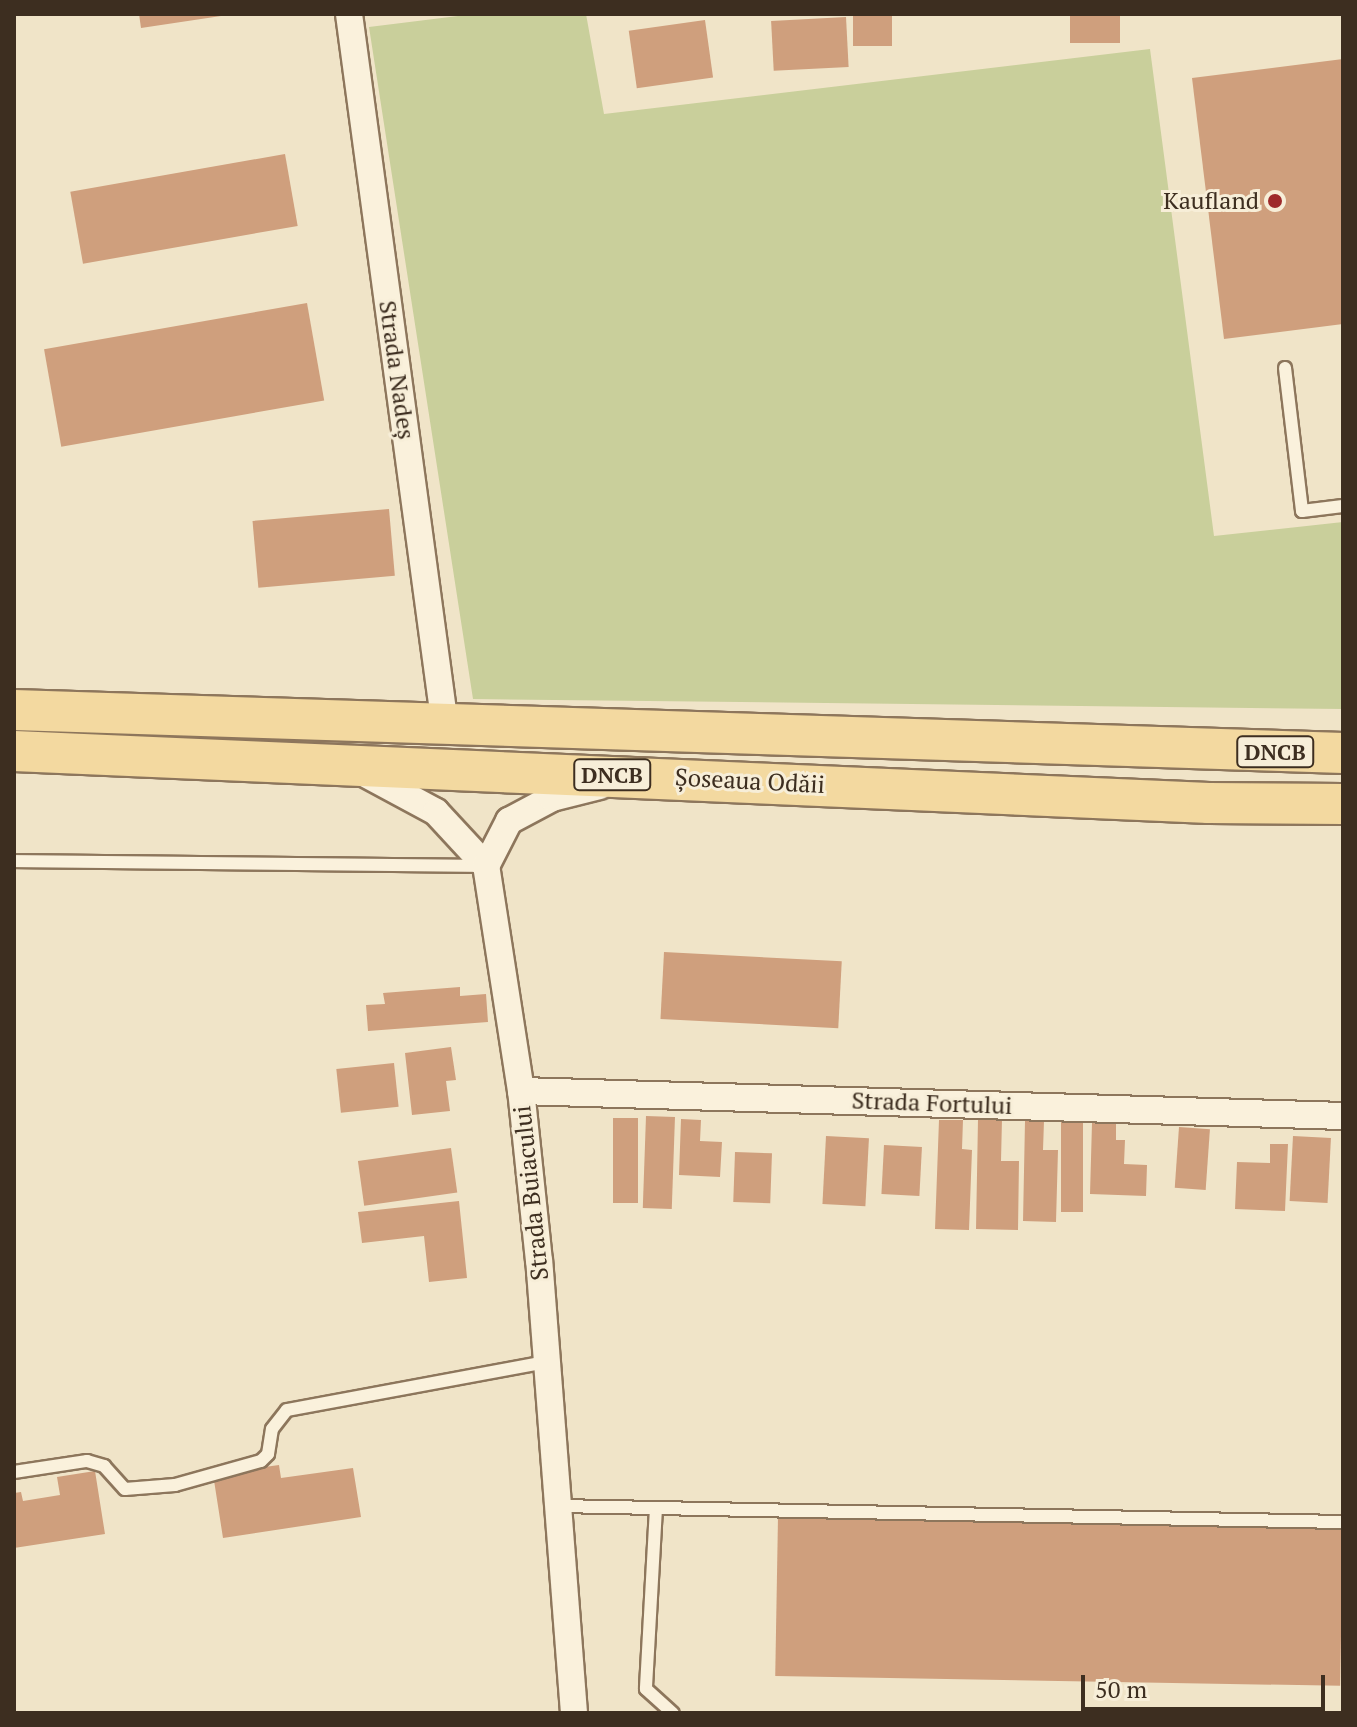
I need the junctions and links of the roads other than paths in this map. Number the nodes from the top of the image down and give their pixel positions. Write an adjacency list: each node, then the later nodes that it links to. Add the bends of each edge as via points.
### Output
1 (349, 14): 5 (street, Strada Nadeș)
2 (1285, 368): 3 (lane, via 1302,511)
3 (1343, 506)
4 (14, 710): 5 (main road, Șoseaua Odăii / DNCB)
5 (445, 726): 7 (main road, Șoseaua Odăii / DNCB)
6 (1343, 736): 7 (main road)
7 (1206, 750): 9 (main road, Șoseaua Odăii / DNCB)
8 (14, 751): 10 (main road, Șoseaua Odăii / DNCB)
9 (1343, 753)
10 (347, 764): 11 (main road, Șoseaua Odăii / DNCB); 16 (street, via 436,812)
11 (642, 776): 12 (main road, Șoseaua Odăii / DNCB); 16 (street, via 552,798 509,821)
12 (1209, 803): 13 (main road, Șoseaua Odăii / DNCB); 14 (main road)
13 (1343, 804)
14 (1343, 818)
15 (14, 861): 16 (lane)
16 (486, 866): 17 (street, Strada Buiacului)
17 (521, 1091): 18 (street, Strada Fortului); 19 (street, Strada Buiacului)
18 (1343, 1116)
19 (546, 1362): 20 (lane, via 287,1410 272,1429 268,1454 261,1461 175,1485 125,1489 104,1466 87,1461); 21 (street, Strada Buiacului)
20 (14, 1472)
21 (558, 1506): 22 (lane); 24 (street, Strada Buiacului)
22 (656, 1508): 23 (lane); 25 (lane, via 646,1689)
23 (1343, 1522)
24 (574, 1713)
25 (673, 1713)

